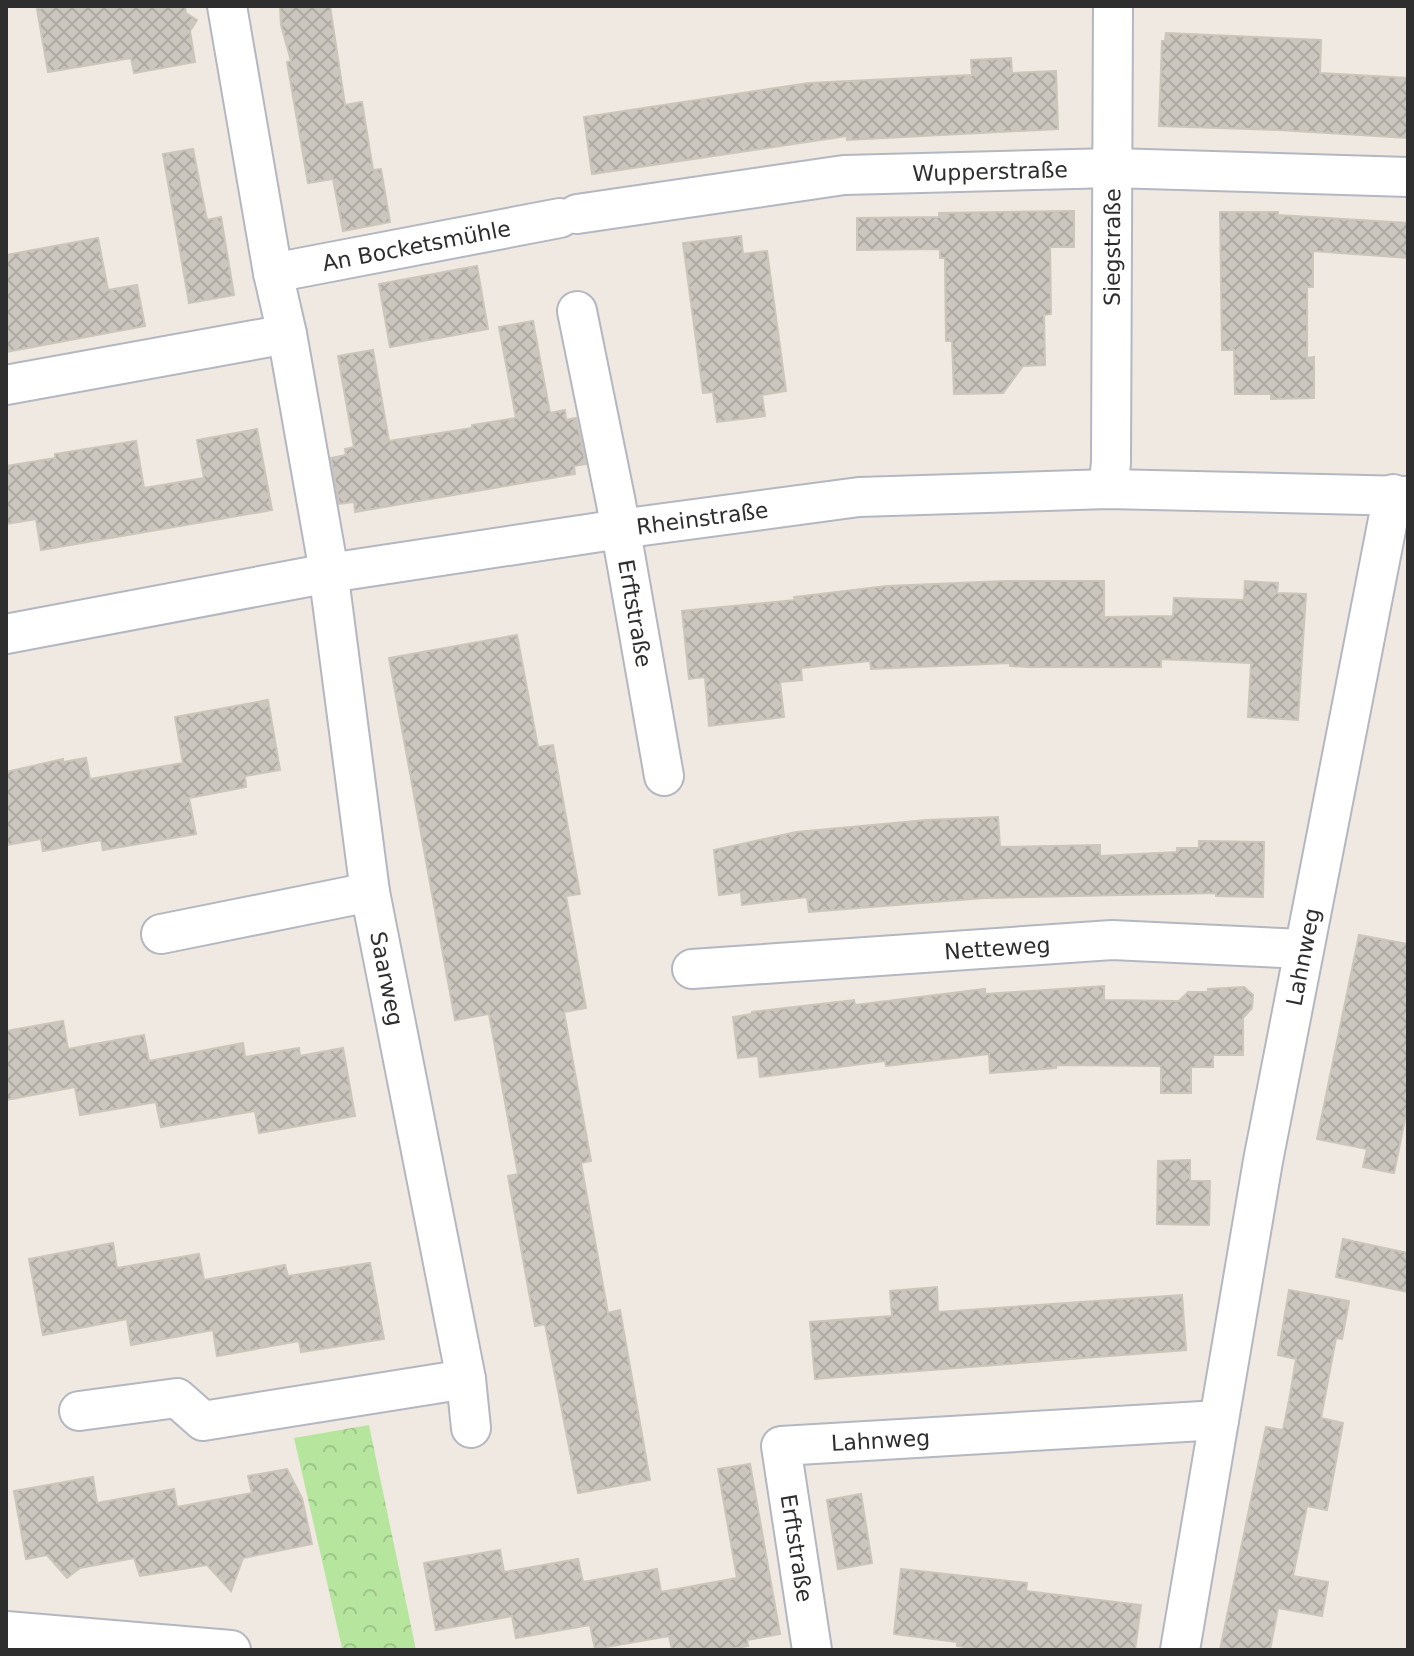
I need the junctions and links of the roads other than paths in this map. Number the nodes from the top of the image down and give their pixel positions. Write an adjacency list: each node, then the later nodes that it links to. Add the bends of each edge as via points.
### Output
1 (227, 6): 6 (street)
2 (1113, 6): 3 (street, Siegstraße)
3 (1112, 168): 4 (street, Wupperstraße); 5 (street, Wupperstraße, via 844,175); 10 (street, Siegstraße)
4 (1408, 177)
5 (568, 216): 6 (street, An Bocketsmühle)
6 (273, 273): 8 (street)
7 (577, 311): 12 (street, Erftstraße)
8 (287, 334): 9 (street); 13 (street)
9 (6, 385)
10 (1108, 489): 11 (street, Rheinstraße); 12 (street, Rheinstraße, via 859,497)
11 (1401, 495): 18 (street, Lahnweg)
12 (620, 529): 13 (street, Rheinstraße); 15 (street, Erftstraße)
13 (329, 573): 14 (street, Rheinstraße); 16 (street, Saarweg)
14 (6, 634)
15 (664, 776)
16 (370, 892): 17 (street); 20 (street, Saarweg)
17 (161, 934)
18 (1304, 949): 19 (street, Netteweg, via 1112,940); 22 (street, Lahnweg)
19 (692, 969)
20 (466, 1379): 21 (street, via 203,1421 177,1398); 23 (street, Saarweg)
21 (79, 1411)
22 (1219, 1420): 24 (street, Lahnweg); 28 (street, Lahnweg)
23 (471, 1428)
24 (781, 1446): 27 (street, Erftstraße)
25 (6, 1631): 26 (street)
26 (231, 1650)
27 (812, 1650)
28 (1180, 1650)

